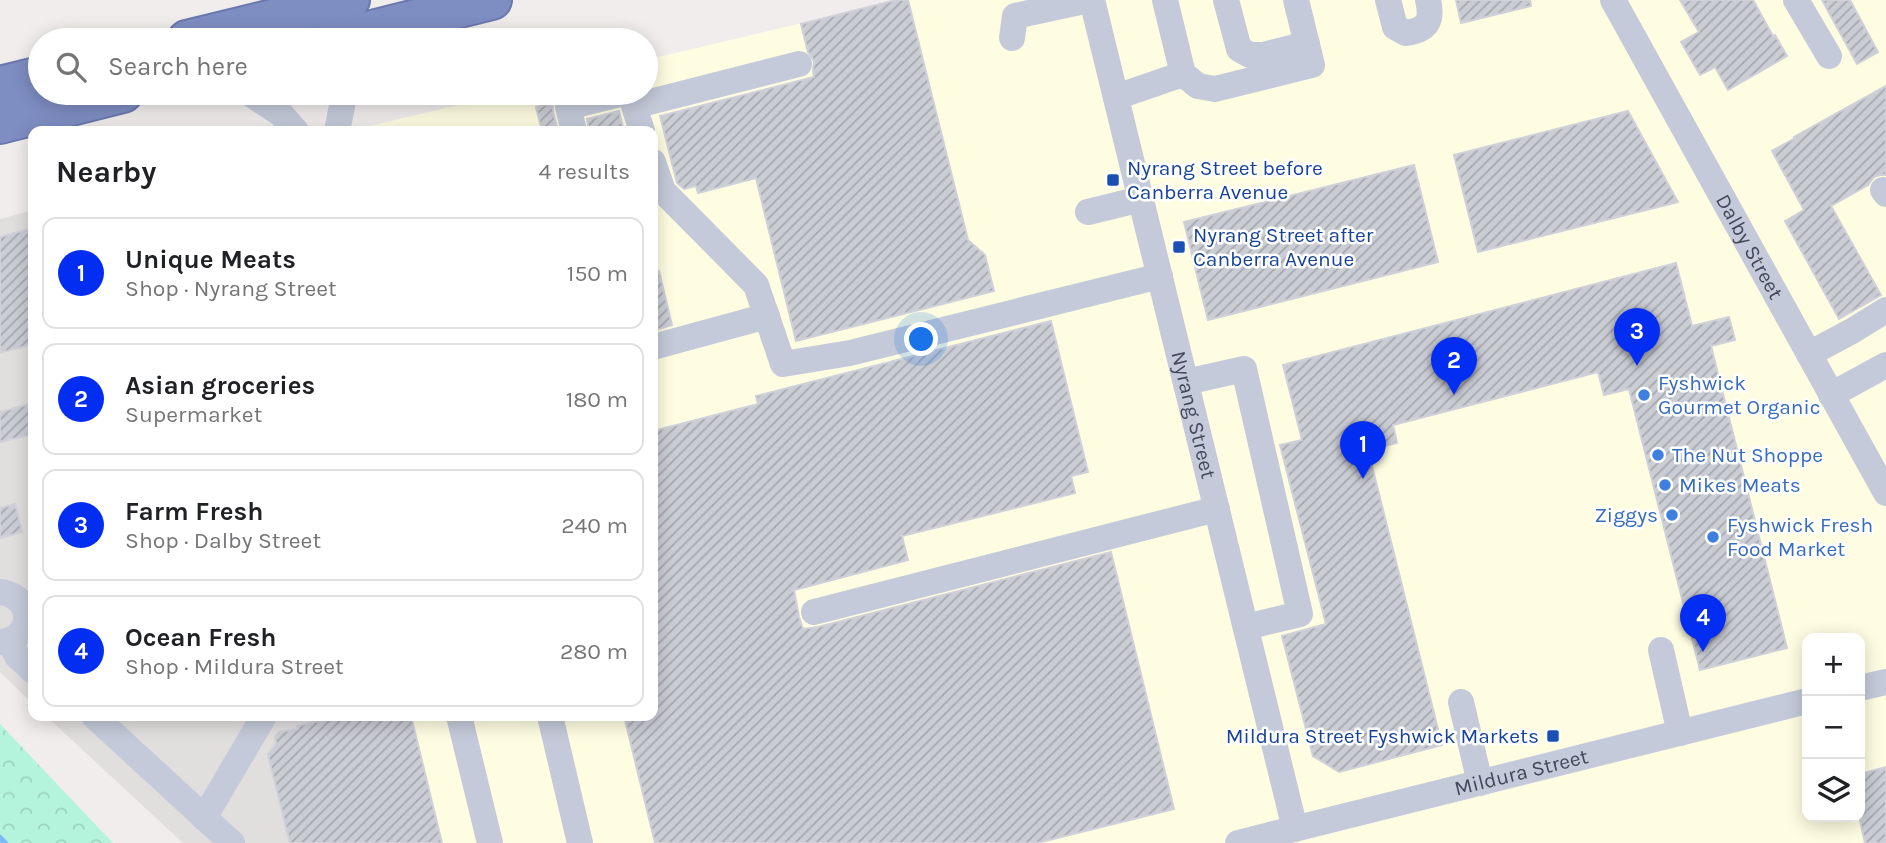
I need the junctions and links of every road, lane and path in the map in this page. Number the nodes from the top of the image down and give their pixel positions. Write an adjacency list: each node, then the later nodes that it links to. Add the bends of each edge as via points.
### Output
1 (350, 0): 11 (highway)
2 (492, 0): 12 (highway)
3 (1091, 0): 13 (street, via 1015,16); 21 (street, Nyrang Street)
4 (1166, 0): 17 (street)
5 (1226, 0): 14 (street, via 1239,49 1263,55)
6 (1296, 0): 14 (street)
7 (1388, 0): 8 (street, via 1395,27 1406,33 1419,31 1427,23)
8 (1428, 0)
9 (1613, 0): 39 (street, Dalby Street)
10 (1797, 0): 15 (street)
11 (236, 28)
12 (403, 28)
13 (1012, 37)
14 (1307, 44): 17 (street, via 1312,65 1215,89 1198,86)
15 (1829, 56)
16 (799, 64): 20 (street)
17 (1184, 74): 21 (street)
18 (28, 79): 19 (highway)
19 (0, 86)
20 (658, 92)
21 (1116, 97): 33 (street, Nyrang Street)
22 (75, 105): 27 (highway)
23 (267, 105): 28 (street)
24 (342, 105): 29 (street)
25 (580, 105): 30 (street, via 568,107)
26 (633, 105): 31 (street)
27 (0, 124)
28 (292, 126)
29 (338, 126)
30 (573, 126)
31 (640, 126)
32 (658, 176): 37 (street, via 663,191 756,285)
33 (1143, 207): 34 (street); 35 (street, Nyrang Street)
34 (1090, 220)
35 (1160, 276): 37 (street, via 850,353 783,364); 41 (street, Nyrang Street)
36 (1886, 310): 39 (street)
37 (767, 316): 38 (street)
38 (658, 346)
39 (1809, 354): 42 (street, Dalby Street)
40 (1886, 365): 42 (street)
41 (1186, 382): 44 (street, Nyrang Street); 47 (street, via 1244,369 1300,614)
42 (1831, 395): 43 (street, Dalby Street)
43 (1885, 490)
44 (1217, 509): 46 (street); 47 (street, Nyrang Street)
45 (17, 594): 48 (street, via 26,612 25,624 19,634)
46 (814, 612)
47 (1246, 627): 62 (street, Nyrang Street)
48 (4, 641): 50 (street)
49 (1661, 650): 59 (street)
50 (28, 666)
51 (1886, 682): 52 (street)
52 (1865, 687)
53 (1461, 702): 60 (street)
54 (1802, 702): 59 (street, Mildura Street)
55 (99, 721): 61 (street)
56 (261, 721): 61 (street)
57 (460, 721): 64 (street)
58 (551, 721): 65 (street)
59 (1680, 733): 60 (street, Mildura Street)
60 (1480, 783): 62 (street, Mildura Street)
61 (204, 818): 63 (street)
62 (1295, 829): 66 (street, Mildura Street)
63 (232, 843)
64 (490, 843)
65 (580, 843)
66 (1238, 843)

